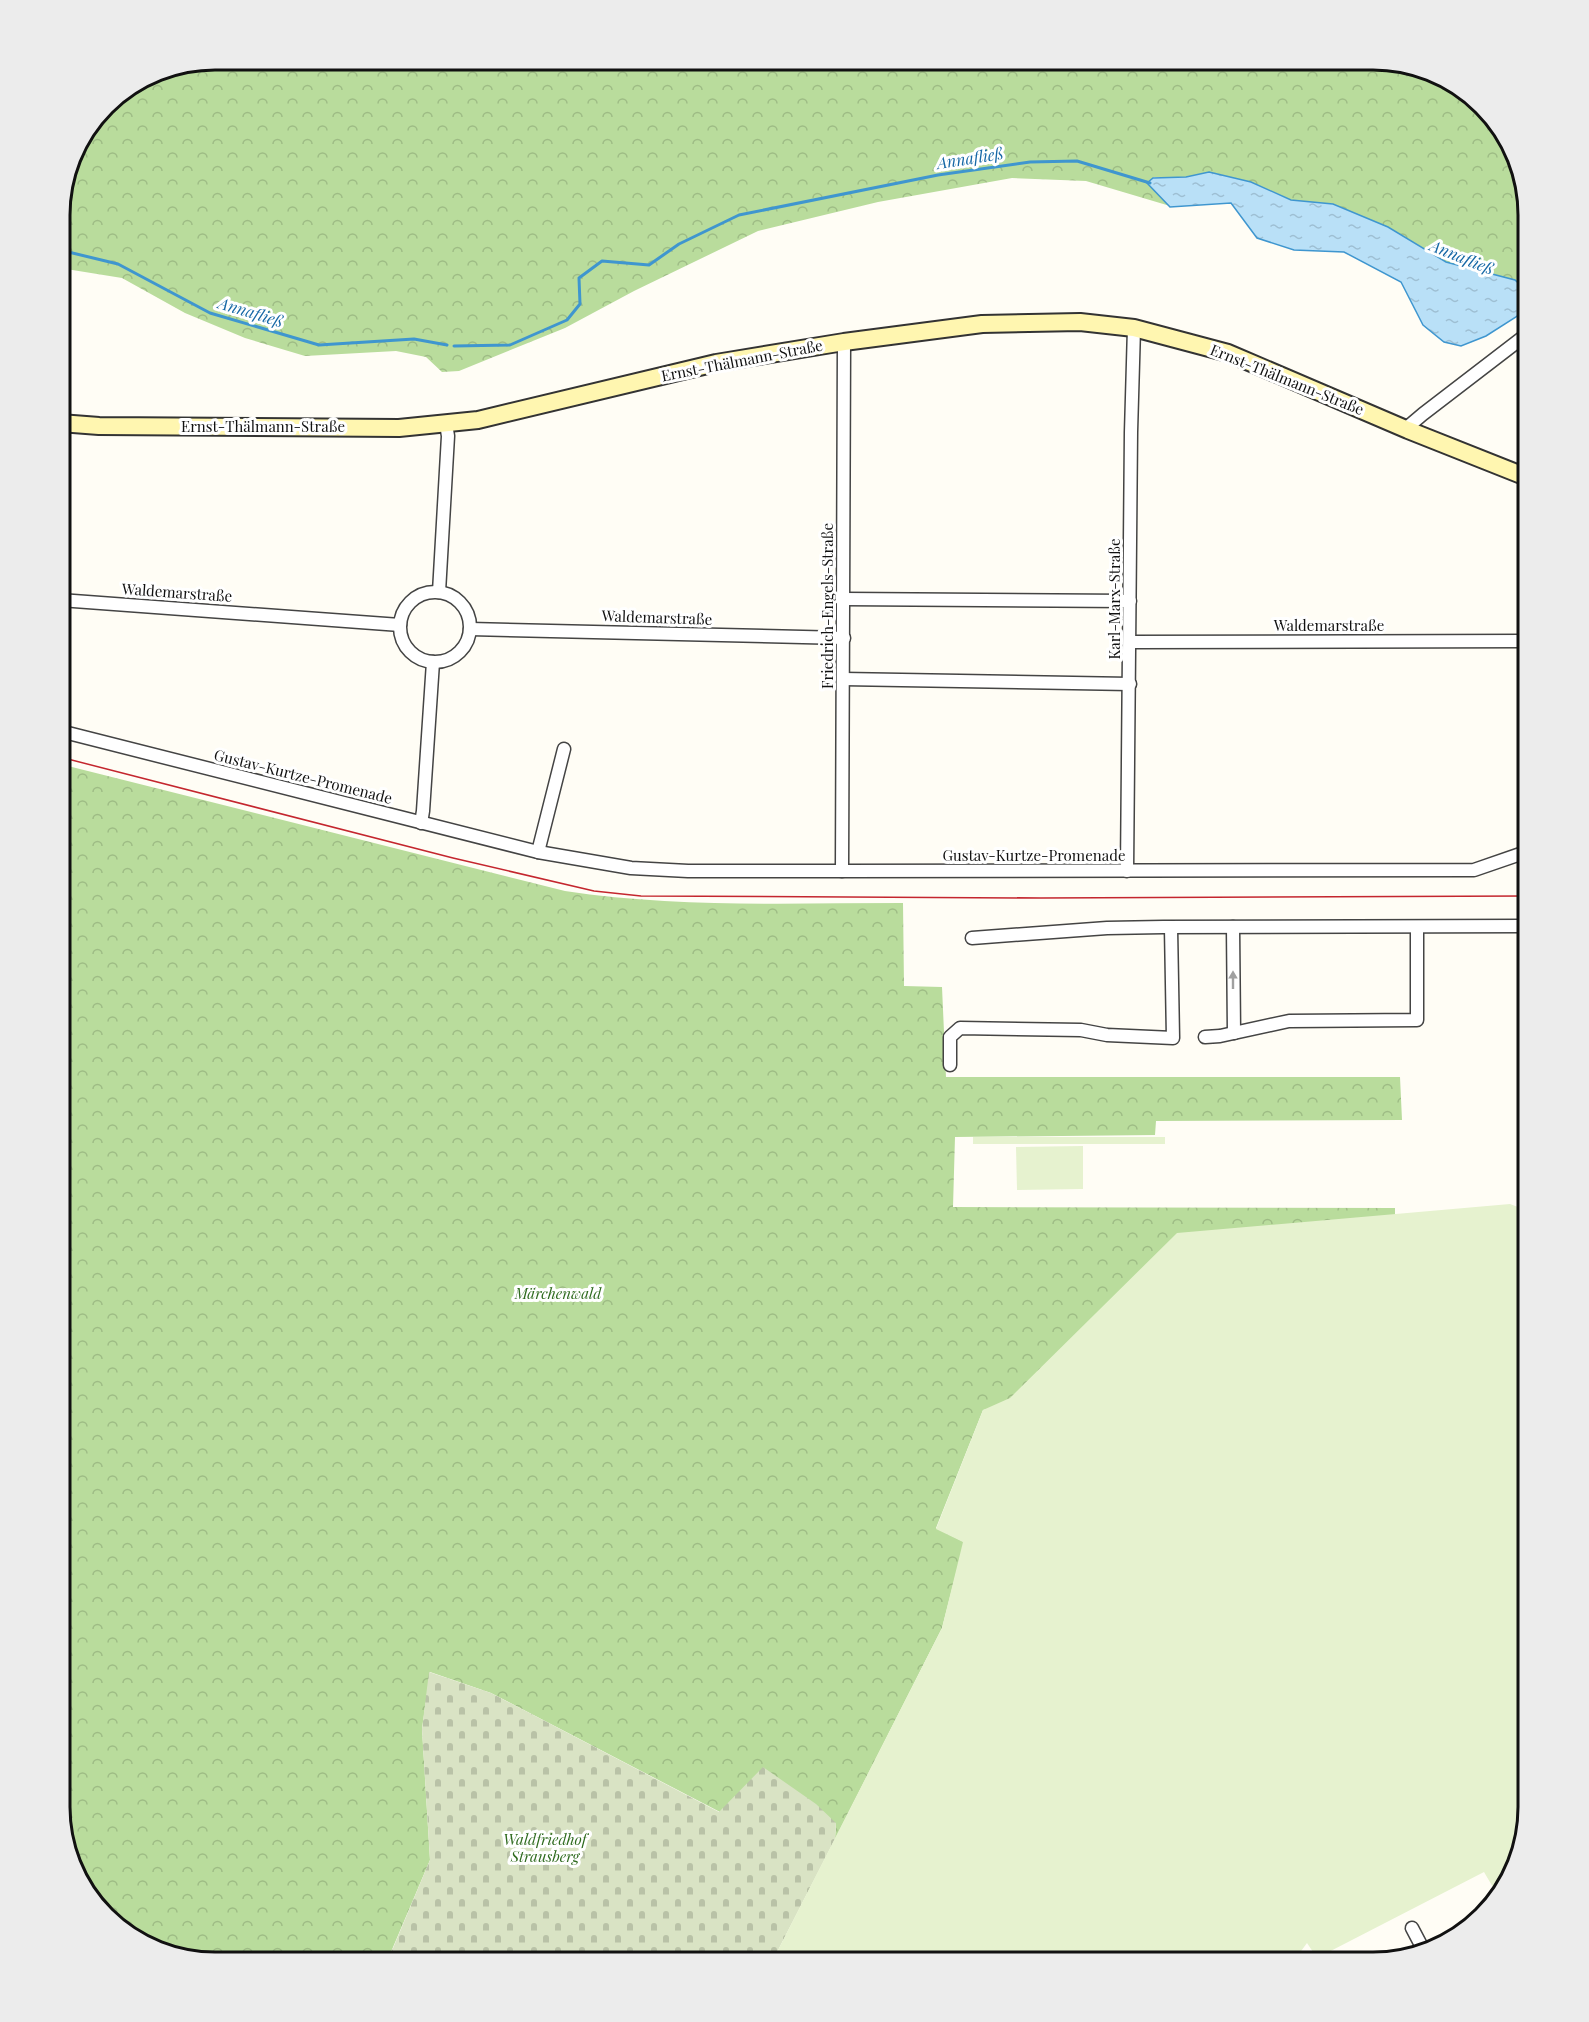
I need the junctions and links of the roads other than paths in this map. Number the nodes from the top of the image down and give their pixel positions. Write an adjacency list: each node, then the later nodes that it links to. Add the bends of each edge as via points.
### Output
1 (1134, 328): 3 (main road, Ernst-Thälmann-Straße, via 1080,322 991,323); 6 (main road, Ernst-Thälmann-Straße, via 1228,353); 11 (street, Karl-Marx-Straße)
2 (1518, 341): 6 (street, via 1423,414)
3 (844, 342): 5 (main road, Ernst-Thälmann-Straße, via 716,363 501,415); 9 (street, Friedrich-Engels-Straße)
4 (71, 424): 5 (main road, Ernst-Thälmann-Straße, via 399,428)
5 (446, 424): 8 (street)
6 (1408, 430): 7 (main road, Ernst-Thälmann-Straße)
7 (1518, 474)
8 (439, 592): 12 (street, via 417,597 408,604); 13 (street, via 465,609)
9 (844, 599): 11 (street); 14 (street, Friedrich-Engels-Straße)
10 (71, 601): 12 (street, Waldemarstraße)
11 (1130, 601): 16 (street, Karl-Marx-Straße)
12 (400, 625): 17 (street, via 406,647 414,655)
13 (470, 629): 14 (street, Waldemarstraße); 17 (street, via 460,651 448,660)
14 (844, 638): 18 (street, Friedrich-Engels-Straße)
15 (1518, 640): 16 (street, Waldemarstraße)
16 (1130, 642): 19 (street, Karl-Marx-Straße)
17 (433, 662): 22 (street)
18 (843, 679): 19 (street); 25 (street, Friedrich-Engels-Straße)
19 (1130, 684): 26 (street, Karl-Marx-Straße)
20 (71, 734): 22 (street, Gustav-Kurtze-Promenade)
21 (564, 749): 23 (street)
22 (421, 822): 23 (street, Gustav-Kurtze-Promenade)
23 (538, 852): 25 (street, Gustav-Kurtze-Promenade, via 631,868)
24 (1518, 855): 26 (street, Gustav-Kurtze-Promenade, via 1474,870)
25 (843, 871): 26 (street, Gustav-Kurtze-Promenade)
26 (1127, 871)
27 (1518, 926): 29 (street)
28 (1233, 927): 29 (street); 30 (street); 32 (street, one-way to 28)
29 (1417, 927): 32 (street, via 1417,1020 1290,1021)
30 (1171, 928): 31 (street, via 1107,928); 34 (street, via 1173,1038 1081,1030 960,1028 950,1037)
31 (972, 938)
32 (1234, 1033): 33 (street)
33 (1205, 1037)
34 (950, 1065)
35 (1412, 1928): 36 (street)
36 (1420, 1944)

